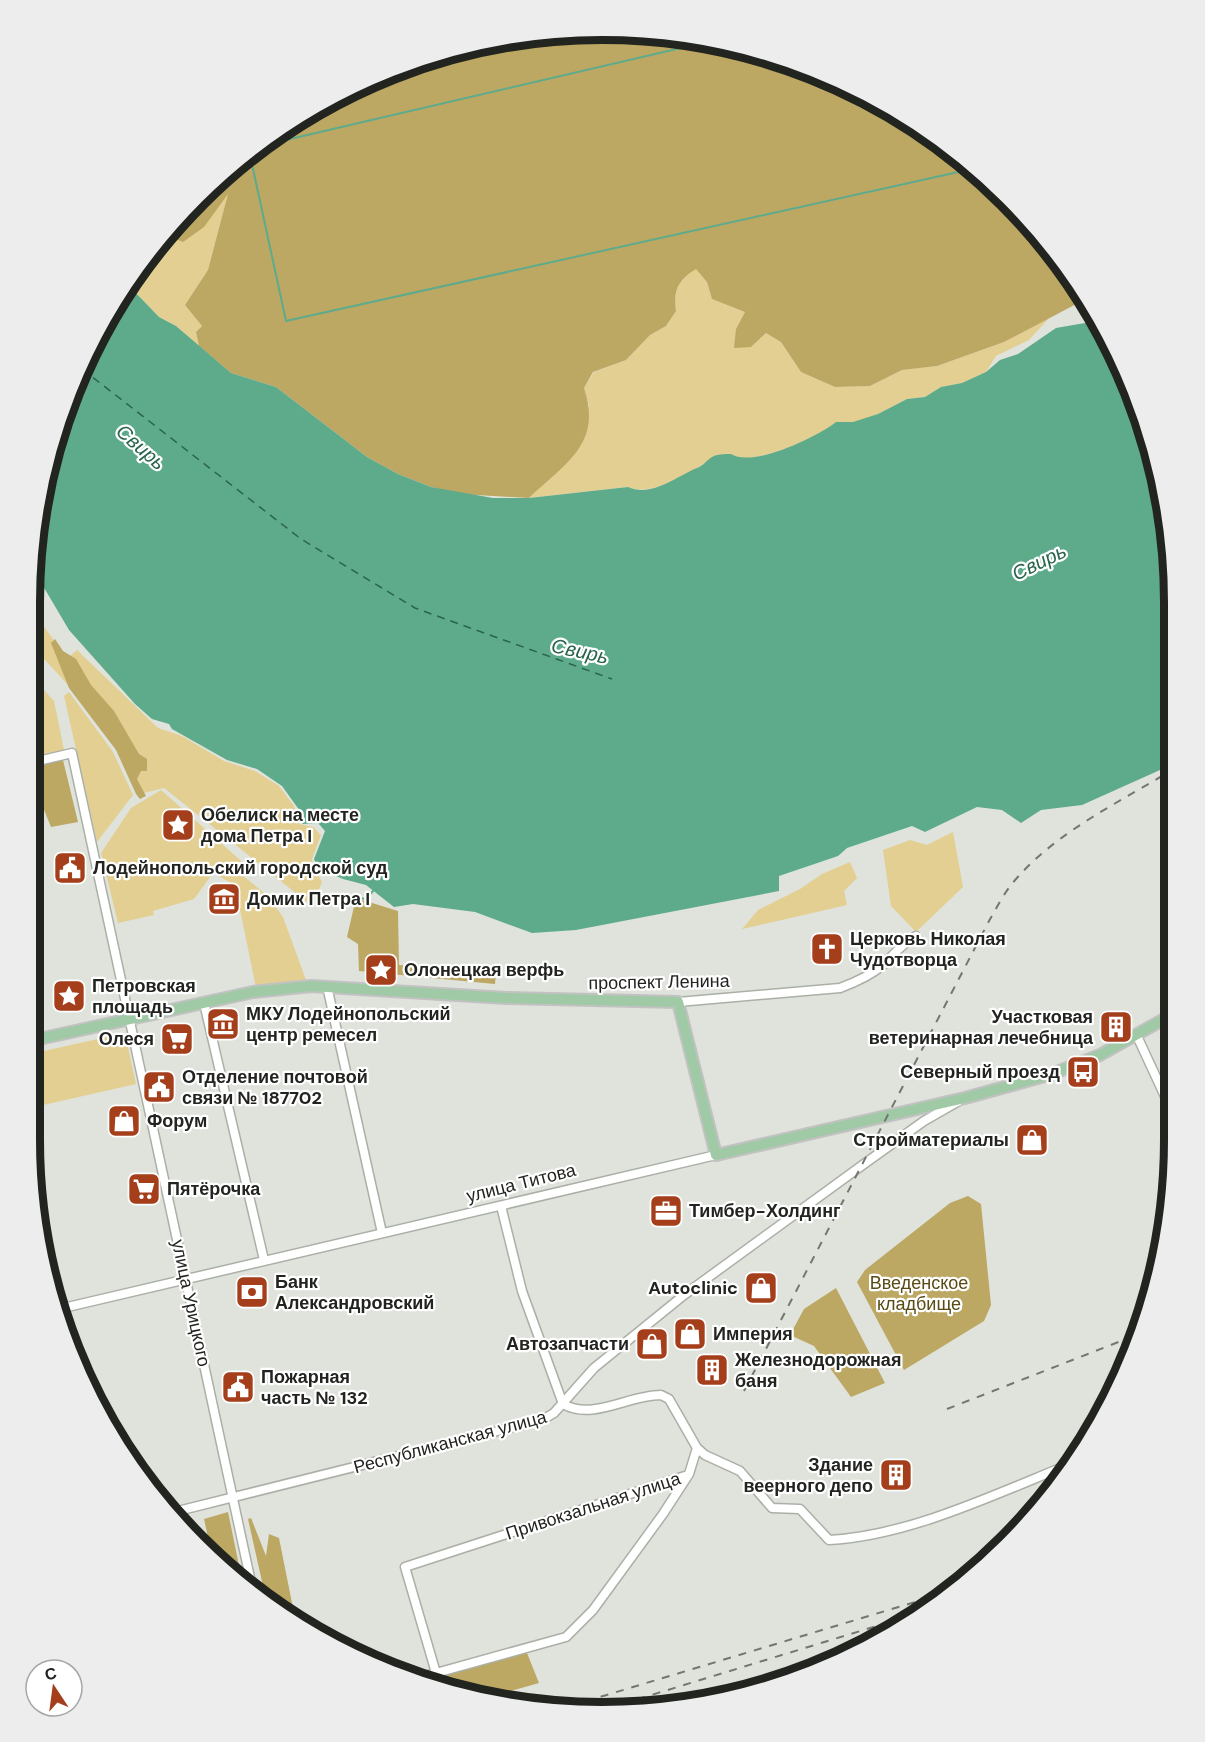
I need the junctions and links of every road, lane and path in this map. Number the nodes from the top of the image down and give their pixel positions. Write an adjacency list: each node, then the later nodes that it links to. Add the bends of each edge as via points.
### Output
1 (41, 760): 6 (street, улица Урицкого, via 72,753)
2 (916, 936): 4 (street, проспект Ленина, via 900,944 883,964 861,980 840,988)
3 (327, 986): 4 (main road, проспект Ленина, via 506,998); 5 (main road, проспект Ленина, via 253,992); 14 (street)
4 (678, 1002): 12 (main road)
5 (204, 1003): 6 (main road, проспект Ленина); 15 (street)
6 (129, 1019): 9 (main road, проспект Ленина); 16 (street, улица Урицкого)
7 (1164, 1020): 8 (main road, улица Титова)
8 (1137, 1036): 10 (street); 11 (main road, улица Титова, via 1066,1070)
9 (41, 1039)
10 (1164, 1094)
11 (965, 1098): 12 (main road, улица Титова); 18 (street, Республиканская улица, via 924,1121 684,1295 594,1368)
12 (716, 1155): 13 (street, улица Титова)
13 (501, 1206): 14 (street, улица Титова); 18 (street, via 522,1291)
14 (382, 1233): 15 (street, улица Титова)
15 (264, 1260): 16 (street, улица Титова)
16 (186, 1280): 17 (street, улица Титова); 22 (street, улица Урицкого)
17 (66, 1307)
18 (563, 1404): 19 (street, via 587,1411 660,1395 669,1399); 22 (street, Республиканская улица, via 554,1413 527,1424)
19 (697, 1448): 20 (street, via 740,1471 772,1508 800,1509 829,1540 856,1539 979,1504); 21 (street)
20 (1057, 1470)
21 (689, 1474): 25 (street, Привокзальная улица, via 593,1610 566,1637); 25 (street, Привокзальная улица, via 405,1567)
22 (232, 1498): 23 (street, Республиканская улица); 24 (street, улица Урицкого)
23 (180, 1510)
24 (250, 1576)
25 (436, 1673): 26 (street)
26 (431, 1674)

